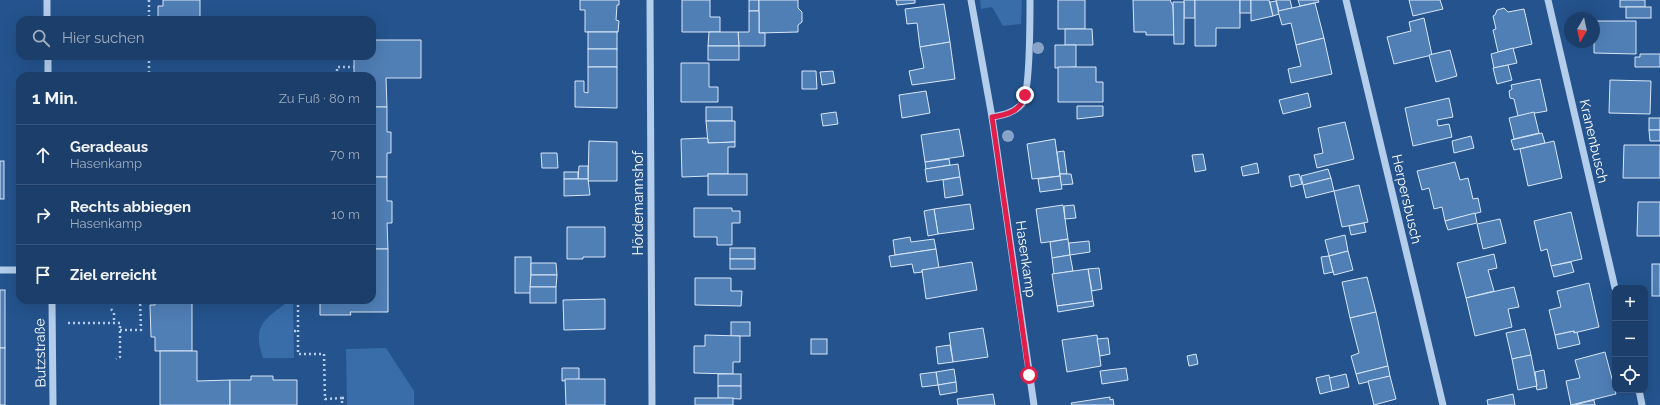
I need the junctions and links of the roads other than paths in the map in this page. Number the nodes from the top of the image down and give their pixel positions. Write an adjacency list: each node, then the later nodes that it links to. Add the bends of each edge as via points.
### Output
1 (47, 0): 7 (street)
2 (650, 0): 17 (street, Hördemannshof)
3 (971, 0): 10 (street, Hasenkamp)
4 (1030, 0): 10 (street, via 1027,87 1023,103 1008,114)
5 (1346, 0): 19 (street, Herpersbusch)
6 (1548, 0): 13 (street, Kranenbusch)
7 (47, 16)
8 (48, 60): 9 (street)
9 (48, 72)
10 (992, 117): 18 (street, Hasenkamp)
11 (0, 270): 12 (street)
12 (16, 270)
13 (1614, 285)
14 (52, 304): 16 (street, Butzstraße)
15 (1640, 393): 20 (street)
16 (53, 405)
17 (652, 405)
18 (1034, 405)
19 (1443, 405)
20 (1642, 405)

